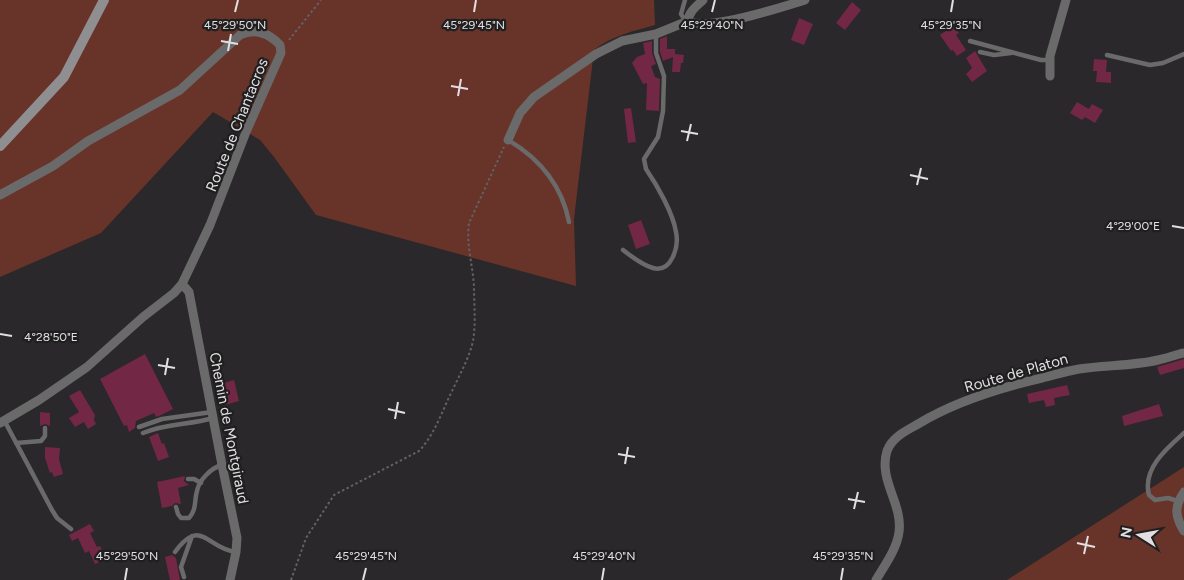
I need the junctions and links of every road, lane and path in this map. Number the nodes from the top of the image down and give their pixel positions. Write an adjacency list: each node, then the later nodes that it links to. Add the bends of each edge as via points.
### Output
1 (104, 0): 18 (main road, via 64,77)
2 (321, 0): 10 (path, via 288,42)
3 (685, 0): 7 (lane, via 682,14)
4 (703, 0): 7 (street, via 692,10)
5 (805, 0): 7 (street, via 747,18 703,24)
6 (1066, 0): 15 (street)
7 (688, 20): 8 (street)
8 (656, 34): 17 (street, via 622,41 596,54 534,97 520,113); 21 (lane, via 656,53 664,76 663,111 655,145 644,159 673,222 677,243 672,260 661,268 640,262)
9 (970, 41): 12 (lane)
10 (280, 44): 19 (street, Route de Chantacros, via 264,33 248,31 240,35 180,90); 22 (street, Route de Chantacros, via 281,53)
11 (980, 52): 12 (lane, via 994,55)
12 (1012, 52): 15 (lane)
13 (1184, 54): 14 (lane, via 1150,65)
14 (1107, 55)
15 (1050, 60): 16 (street)
16 (1050, 76)
17 (508, 140): 20 (lane, via 544,170 562,196); 44 (path, via 468,223 475,308 473,340 436,425 420,451 334,495 306,538)
18 (0, 146)
19 (0, 195)
20 (569, 222)
21 (623, 250)
22 (182, 284): 24 (street, Chemin de Montgiraud, via 189,292); 25 (street, Route de Chantacros, via 69,381)
23 (1184, 353): 45 (street, Route de Platon, via 1157,360 1078,369 1006,386 974,396 897,437 888,450 885,470 900,531)
24 (213, 415): 26 (lane, via 162,419); 28 (lane, via 202,421 158,427); 31 (street, Chemin de Montgiraud)
25 (2, 422): 30 (lane)
26 (139, 427)
27 (45, 428): 30 (lane, via 41,441)
28 (144, 433)
29 (1184, 433): 35 (lane, via 1157,460 1147,489 1155,500 1168,498)
30 (16, 443): 37 (lane, via 57,518)
31 (222, 465): 33 (lane, via 211,470); 41 (street, Chemin de Montgiraud, via 237,538)
32 (188, 480): 33 (lane)
33 (200, 483): 36 (lane, via 195,510 189,518 181,518)
34 (1184, 492): 35 (street)
35 (1178, 501): 38 (street, via 1177,520)
36 (176, 507)
37 (71, 529)
38 (1184, 531)
39 (192, 536): 40 (lane); 41 (lane, via 202,536 224,550); 42 (lane, via 181,567)
40 (175, 552)
41 (236, 552): 43 (street, Chemin de Montgiraud)
42 (184, 577)
43 (230, 580)
44 (291, 580)
45 (876, 580)

